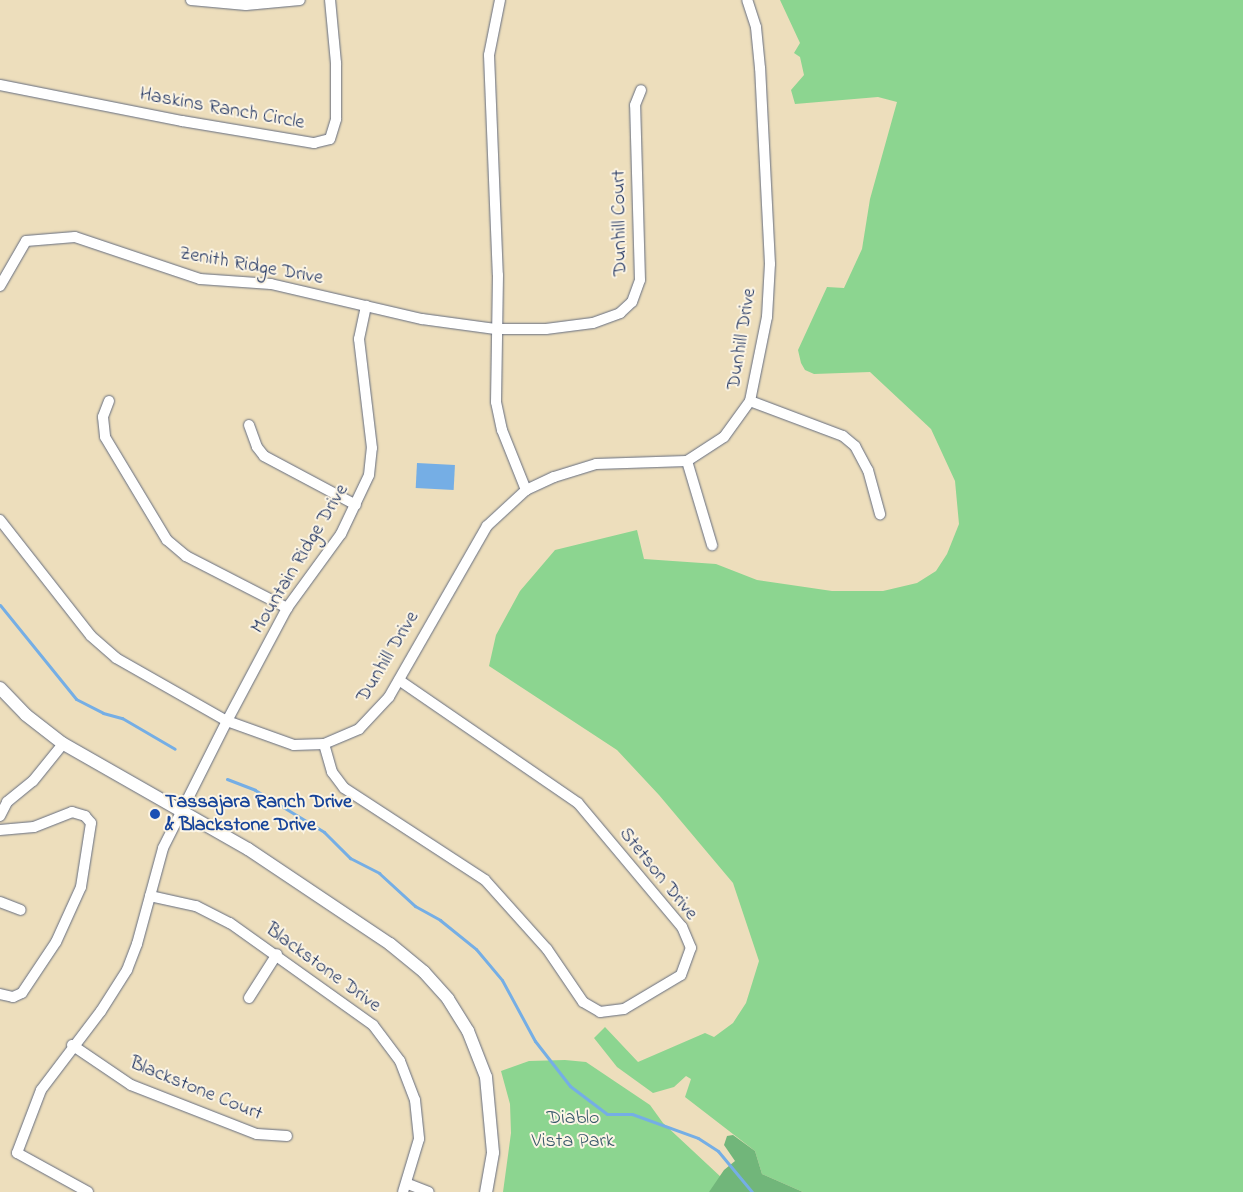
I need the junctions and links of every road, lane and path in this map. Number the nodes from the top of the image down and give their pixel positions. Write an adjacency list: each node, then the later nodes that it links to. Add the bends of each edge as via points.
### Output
1 (191, 0): 2 (street, via 246,5)
2 (300, 0)
3 (330, 0): 6 (street, Haskins Ranch Circle, via 336,63 336,118 330,139 304,142)
4 (500, 0): 10 (street, via 489,55 498,275)
5 (747, 0): 12 (street, Dunhill Drive, via 756,27 760,68 770,264 767,317)
6 (0, 85)
7 (642, 90): 10 (street, Dunhill Court, via 635,106 640,280 632,302 620,313 593,323 546,329)
8 (0, 286): 9 (street, Zenith Ridge Drive, via 26,241 75,237 200,278 271,284)
9 (366, 306): 10 (street, Zenith Ridge Drive, via 422,319); 16 (street, Mountain Ridge Drive, via 359,340 372,448 370,475)
10 (495, 330): 15 (street, via 496,402 502,430)
11 (109, 401): 20 (street, via 103,417 105,437 167,540 186,556)
12 (750, 401): 14 (street, Dunhill Drive, via 724,437); 17 (street, via 843,436 855,446 868,470)
13 (249, 425): 16 (street, via 264,456)
14 (687, 461): 15 (street, Dunhill Drive, via 596,464); 19 (street)
15 (526, 490): 21 (street, Dunhill Drive, via 487,526)
16 (356, 505): 20 (street, Mountain Ridge Drive, via 341,534)
17 (880, 514)
18 (0, 520): 23 (street, Dunhill Drive, via 91,636 116,658)
19 (712, 545)
20 (287, 608): 23 (street, Mountain Ridge Drive)
21 (399, 680): 25 (street, Dunhill Drive, via 372,718 342,738); 25 (street, Stetson Drive, via 578,803 682,927 690,948 681,975 624,1009 600,1012 583,1002 547,949 486,880 344,788 332,772)
22 (0, 688): 24 (street, via 26,715)
23 (227, 721): 25 (street, Dunhill Drive, via 294,745); 26 (street, Mountain Ridge Drive)
24 (63, 744): 26 (street); 27 (street, via 33,781 7,802)
25 (324, 744)
26 (182, 812): 29 (street, via 163,848); 40 (street, via 248,849 390,944 424,972 448,999 468,1031 486,1077 493,1152)
27 (0, 816)
28 (0, 830): 33 (street, via 34,827 72,812 85,816 92,823 81,887 56,942 22,993 13,997)
29 (150, 896): 32 (street, Blackstone Drive, via 196,906 230,923); 35 (street, via 138,944 127,970 101,1011)
30 (0, 903): 31 (street)
31 (21, 910)
32 (277, 954): 34 (street); 37 (street, Blackstone Drive, via 373,1025 400,1061 415,1100 419,1140)
33 (0, 994)
34 (249, 998)
35 (72, 1045): 36 (street, Blackstone Court, via 131,1085 257,1134); 38 (street, via 41,1090 17,1153)
36 (286, 1136)
37 (405, 1188): 39 (street, Blackstone Drive)
38 (88, 1192)
39 (429, 1192)
40 (486, 1192)

